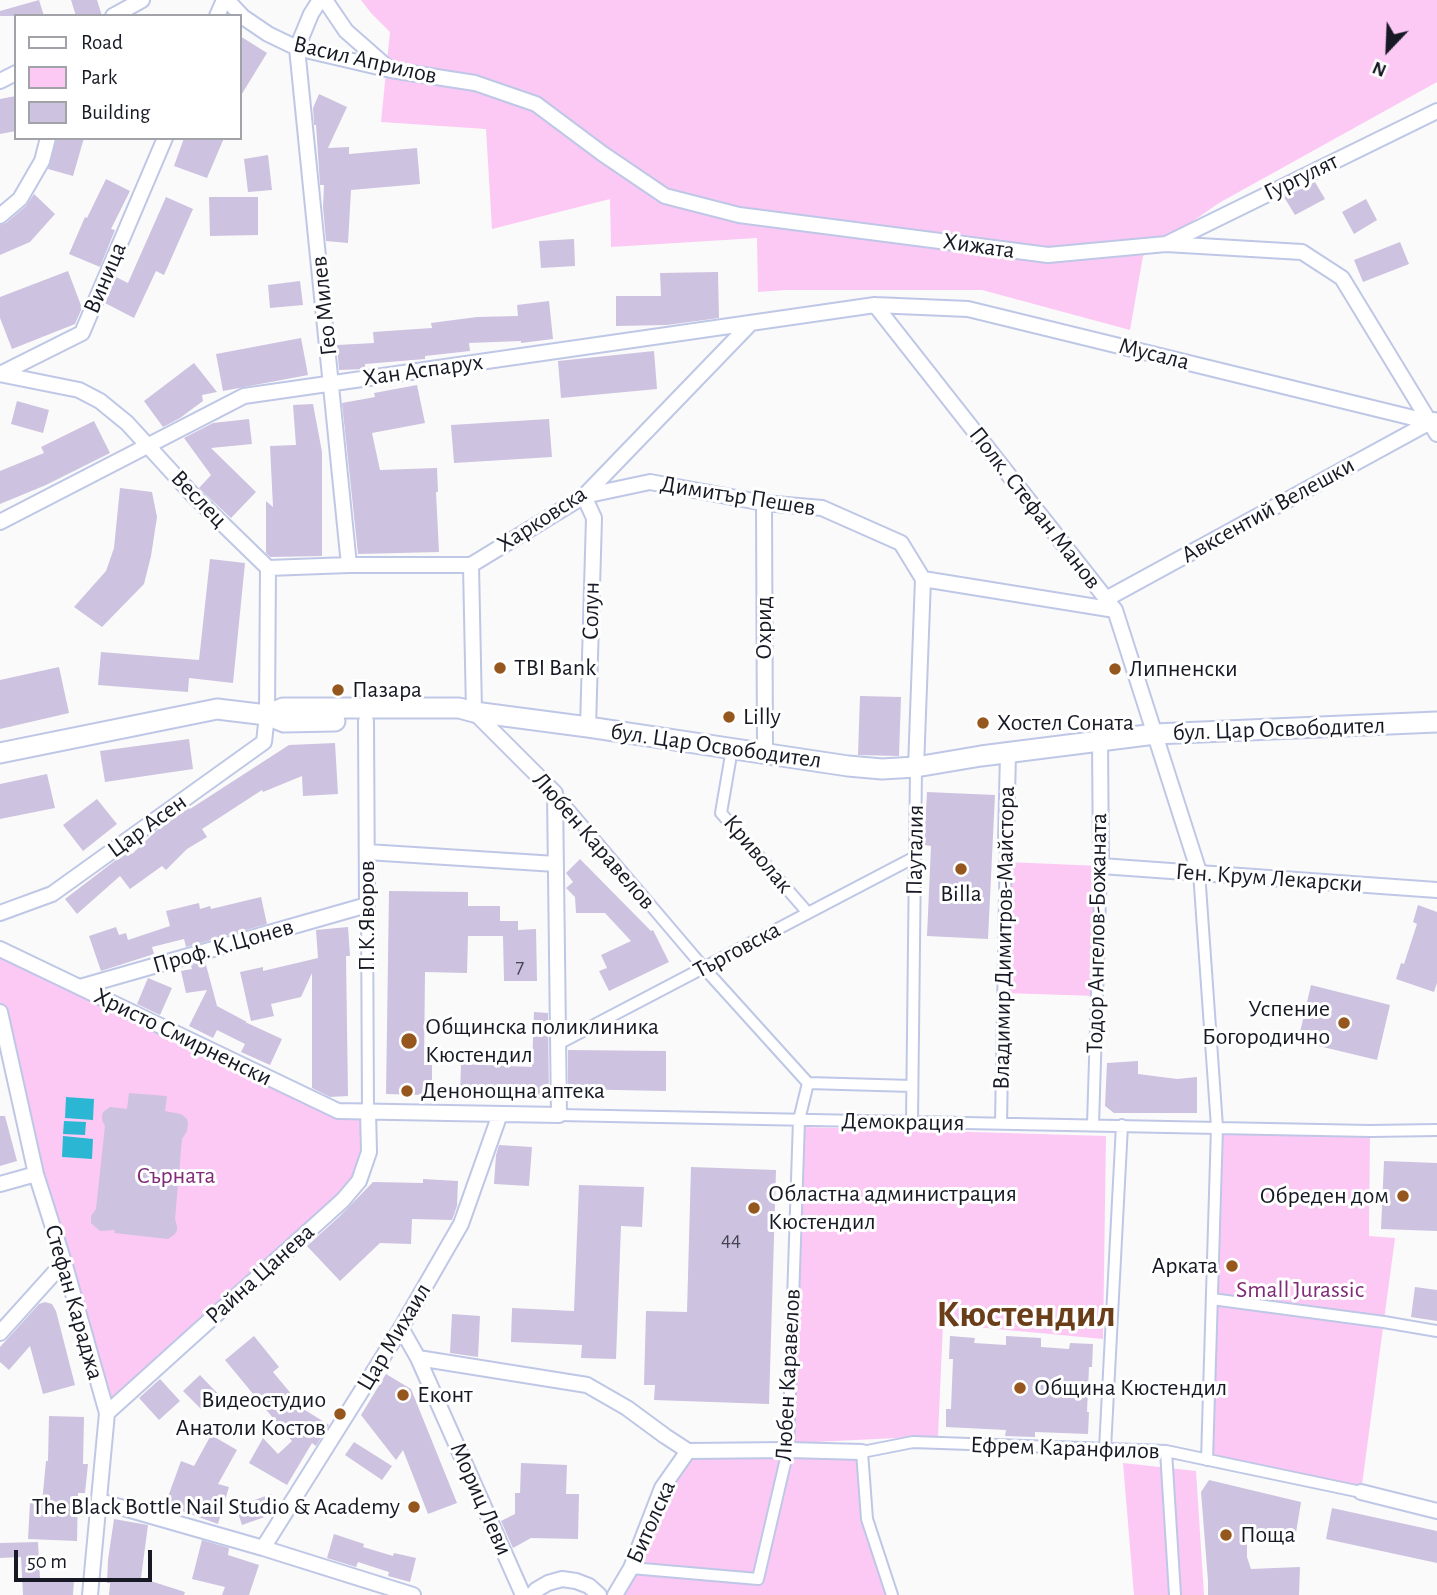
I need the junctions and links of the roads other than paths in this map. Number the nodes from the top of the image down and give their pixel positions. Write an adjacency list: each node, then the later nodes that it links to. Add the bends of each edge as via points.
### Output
1 (142, 0): 4 (street)
2 (226, 0): 5 (street, Васил Априлов)
3 (323, 0): 7 (street, via 307,21); 8 (street, via 346,31)
4 (117, 14)
5 (240, 14)
6 (242, 16): 7 (street, Васил Априлов)
7 (297, 48): 8 (street, Васил Априлов); 18 (street, Гео Милев)
8 (391, 70): 9 (street, Васил Априлов)
9 (475, 83): 14 (street, Хижата, via 536,104 665,196 739,215 1048,255)
10 (1437, 111): 14 (street, Гургулят)
11 (47, 140): 13 (street, via 20,199)
12 (164, 140): 17 (street, Виница, via 82,332)
13 (0, 216)
14 (1166, 244): 19 (street, Хижата, via 1302,252 1342,278)
15 (874, 304): 16 (street, Хан Аспарух); 19 (street, Мусала, via 968,309); 28 (street, Полк. Стефан Манов)
16 (751, 323): 18 (street, Хан Аспарух); 21 (street, Харковска)
17 (0, 374): 20 (street, Веслец, via 79,390 100,401)
18 (332, 384): 20 (street, Хан Аспарух, via 244,396); 24 (street, Гео Милев)
19 (1435, 424): 28 (street, Авксентий Велешки)
20 (148, 446): 23 (street, Хан Аспарух); 26 (street, Веслец)
21 (584, 496): 22 (street, Димитър Пешев, via 650,482); 25 (street, Харковска); 33 (street, Солун, via 594,518)
22 (764, 503): 27 (street, Димитър Пешев, via 822,508 901,543); 39 (street, Охрид)
23 (0, 522)
24 (349, 565): 25 (street, Харковска); 26 (street, Харковска)
25 (471, 565): 29 (street)
26 (268, 568): 30 (street)
27 (923, 579): 28 (street); 40 (street, Пауталия)
28 (1111, 604): 34 (street, Полк. Стефан Манов)
29 (474, 712): 30 (main road, бул. Цар Освободител, via 459,708 283,708); 31 (main road, via 458,720); 33 (main road, бул. Цар Освободител); 41 (street, Любен Kаравелов)
30 (267, 715): 31 (main road, via 284,722); 38 (main road, бул. Цар Освободител, via 217,709); 50 (street, Цар Асен, via 264,743 52,894)
31 (366, 721): 43 (street, П.К.Яворов)
32 (1437, 722): 34 (main road, бул. Цар Освободител)
33 (589, 727): 36 (main road, бул. Цар Освободител)
34 (1155, 734): 35 (main road, бул. Цар Освободител); 47 (street, Полк. Стефан Манов)
35 (1100, 741): 37 (main road, бул. Цар Освободител); 46 (street, Тодор Ангелов-Божаната)
36 (732, 748): 39 (main road, бул. Цар Освободител); 51 (street, Криволак, via 720,813)
37 (1008, 752): 40 (main road, бул. Цар Освободител); 42 (street, Владимир Димитров-Майстора)
38 (0, 753)
39 (765, 753): 40 (main road, бул. Цар Освободител, via 848,766)
40 (916, 767): 44 (street, Пауталия)
41 (555, 793): 45 (street); 53 (street, Любен Kаравелов)
42 (1006, 840): 64 (street, Владимир Димитров-Майстора)
43 (367, 852): 45 (street); 49 (street, П.К.Яворов)
44 (915, 857): 51 (street, Търговска); 58 (street, Пауталия)
45 (556, 864): 56 (street)
46 (1101, 866): 47 (street, Ген. Крум Лекарски); 65 (street, Тодор Ангелов-Божаната)
47 (1199, 872): 48 (street, Ген. Крум Лекарски); 67 (street)
48 (1437, 890)
49 (367, 905): 54 (street, Проф. К.Цонев); 59 (street, П.К.Яворов)
50 (0, 913)
51 (808, 913): 53 (street, Търговска)
52 (0, 949): 54 (street, Христо Смирненски)
53 (704, 968): 56 (street, Търговска); 57 (street, Любен Kаравелов)
54 (80, 987): 59 (street, Христо Смирненски, via 338,1111)
55 (0, 1012): 69 (street, Стефан Караджа)
56 (558, 1044): 61 (street)
57 (808, 1083): 58 (street); 62 (street, Любен Kаравелов)
58 (912, 1086): 63 (street, Пауталия)
59 (368, 1112): 60 (street, Демокрация); 77 (street, Райна Цанева, via 369,1152 359,1181 343,1200)
60 (500, 1114): 61 (street, Демокрация); 73 (street, Цар Михаил, via 461,1224)
61 (559, 1115): 62 (street, Демокрация)
62 (799, 1120): 63 (street, Демокрация); 79 (street, Любен Kаравелов)
63 (912, 1122): 64 (street, Демокрация)
64 (1001, 1123): 65 (street, Демокрация)
65 (1093, 1125): 66 (street, Демокрация)
66 (1122, 1125): 67 (street, Демокрация); 78 (street)
67 (1217, 1127): 68 (street, Демокрация); 72 (street)
68 (1437, 1130)
69 (36, 1174): 70 (street); 71 (street, Стефан Караджа)
70 (0, 1184)
71 (64, 1262): 75 (street); 77 (street, Стефан Караджа)
72 (1212, 1299): 74 (street); 83 (street)
73 (401, 1328): 76 (street, Мориц Леви); 87 (street, Цар Михаил)
74 (1437, 1331)
75 (0, 1333)
76 (418, 1359): 80 (street, via 587,1385); 91 (street, Мориц Леви)
77 (107, 1413): 85 (street, Стефан Караджа)
78 (1105, 1449): 81 (street, Ефрем Каранфилов); 82 (street, Ефрем Каранфилов, via 913,1442)
79 (788, 1450): 80 (street, Ефрем Каранфилов); 82 (street, Ефрем Каранфилов); 88 (street, Любен Kаравелов, via 758,1579)
80 (688, 1451): 88 (street, Битолска, via 662,1488)
81 (1166, 1451): 83 (street, Ефрем Каранфилов); 96 (street)
82 (862, 1452): 95 (street, via 867,1519)
83 (1207, 1460): 84 (street, Ефрем Каранфилов)
84 (1362, 1492): 86 (street, Ефрем Каранфилов)
85 (99, 1501): 87 (street); 89 (street, Стефан Караджа)
86 (1437, 1511)
87 (263, 1548): 90 (street)
88 (631, 1568): 94 (street, Битолска)
89 (90, 1595)
90 (413, 1595)
91 (523, 1595)
92 (531, 1595): 93 (street, via 562,1579 589,1586)
93 (599, 1595)
94 (615, 1595)
95 (892, 1595)
96 (1175, 1595)

